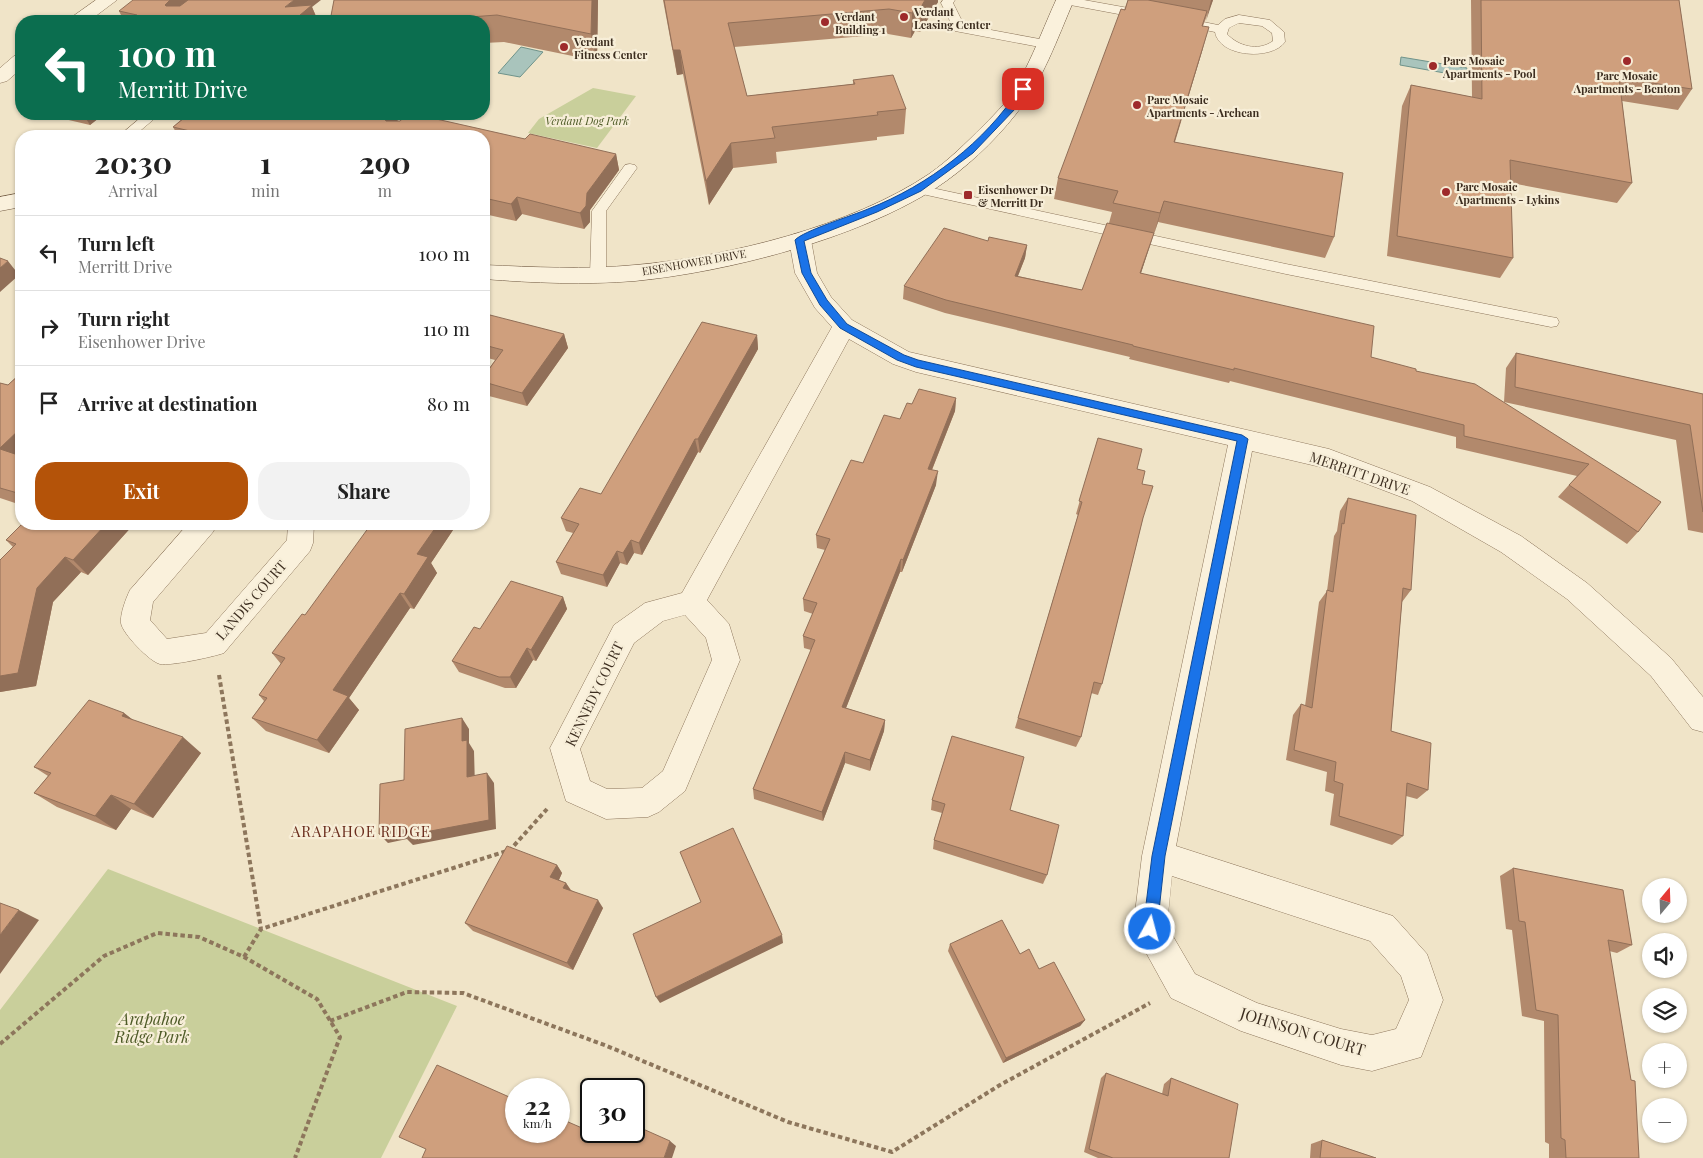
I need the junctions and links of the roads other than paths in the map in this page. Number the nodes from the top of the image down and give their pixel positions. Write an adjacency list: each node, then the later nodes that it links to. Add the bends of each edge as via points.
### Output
1 (108, 0): 4 (street)
2 (949, 0): 6 (lane, via 947,3 960,28)
3 (1065, 0): 5 (lane); 6 (street, EISENHOWER DRIVE)
4 (87, 15)
5 (1221, 29)
6 (1045, 44): 12 (street, EISENHOWER DRIVE, via 1013,106 970,151)
7 (15, 65): 8 (street)
8 (0, 77)
9 (146, 120): 10 (lane)
10 (133, 130)
11 (630, 168): 17 (lane, via 599,212)
12 (918, 189): 15 (street, EISENHOWER DRIVE); 18 (lane, via 1276,267)
13 (15, 201): 14 (street)
14 (0, 204)
15 (800, 240): 17 (street, EISENHOWER DRIVE, via 721,260); 19 (street, MERRITT DRIVE, via 806,273 823,302)
16 (490, 272): 17 (street, EISENHOWER DRIVE, via 561,277)
17 (598, 275)
18 (1551, 322)
19 (844, 326): 20 (street, MERRITT DRIVE, via 916,363); 23 (street)
20 (1242, 439): 24 (street, MERRITT DRIVE, via 1329,459 1421,494 1511,544 1577,591 1653,660); 25 (street)
21 (199, 530): 22 (street, LANDIS COURT, via 140,598 135,623 161,652 214,644 300,543)
22 (301, 530)
23 (691, 602): 23 (street, KENNEDY COURT, via 655,611 624,634 565,748 576,791 606,804 648,802 674,781 726,660 719,633)
24 (1703, 719)
25 (1158, 856): 25 (street, JOHNSON COURT, via 1381,928 1415,966 1426,1000 1408,1044 1372,1053 1341,1047 1254,1019 1183,986 1150,929)

